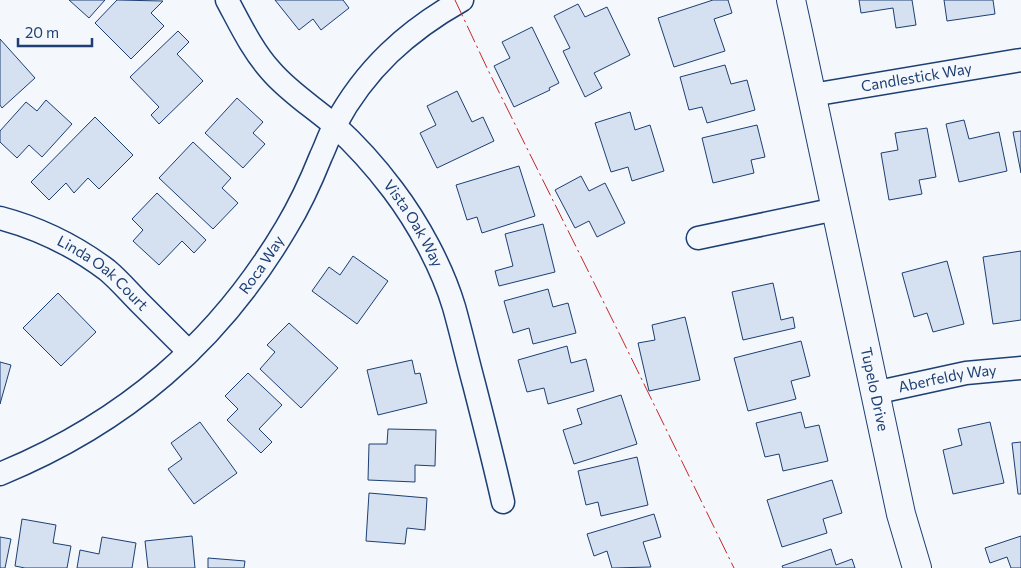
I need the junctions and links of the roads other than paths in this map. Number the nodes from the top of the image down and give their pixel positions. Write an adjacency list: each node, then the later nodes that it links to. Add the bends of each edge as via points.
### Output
1 (227, 0): 6 (street, Vista Oak Way, via 269,69)
2 (462, 0): 6 (street, Roca Way, via 409,34 381,61 356,91)
3 (791, 0): 5 (street, Tupelo Drive)
4 (1021, 60): 5 (street, Candlestick Way)
5 (812, 95): 7 (street, Tupelo Drive)
6 (334, 126): 10 (street, Roca Way, via 287,227 254,278); 14 (street, Vista Oak Way, via 392,189 437,264 453,305)
7 (836, 209): 9 (street); 12 (street, Tupelo Drive)
8 (0, 218): 10 (street, Linda Oak Court, via 18,222 59,240 108,271)
9 (698, 238)
10 (189, 352): 13 (street, Roca Way, via 135,399 85,433)
11 (1021, 368): 12 (street, Aberfeldy Way, via 966,373)
12 (874, 393): 15 (street, Tupelo Drive, via 900,514)
13 (0, 474)
14 (503, 502)
15 (917, 568)

